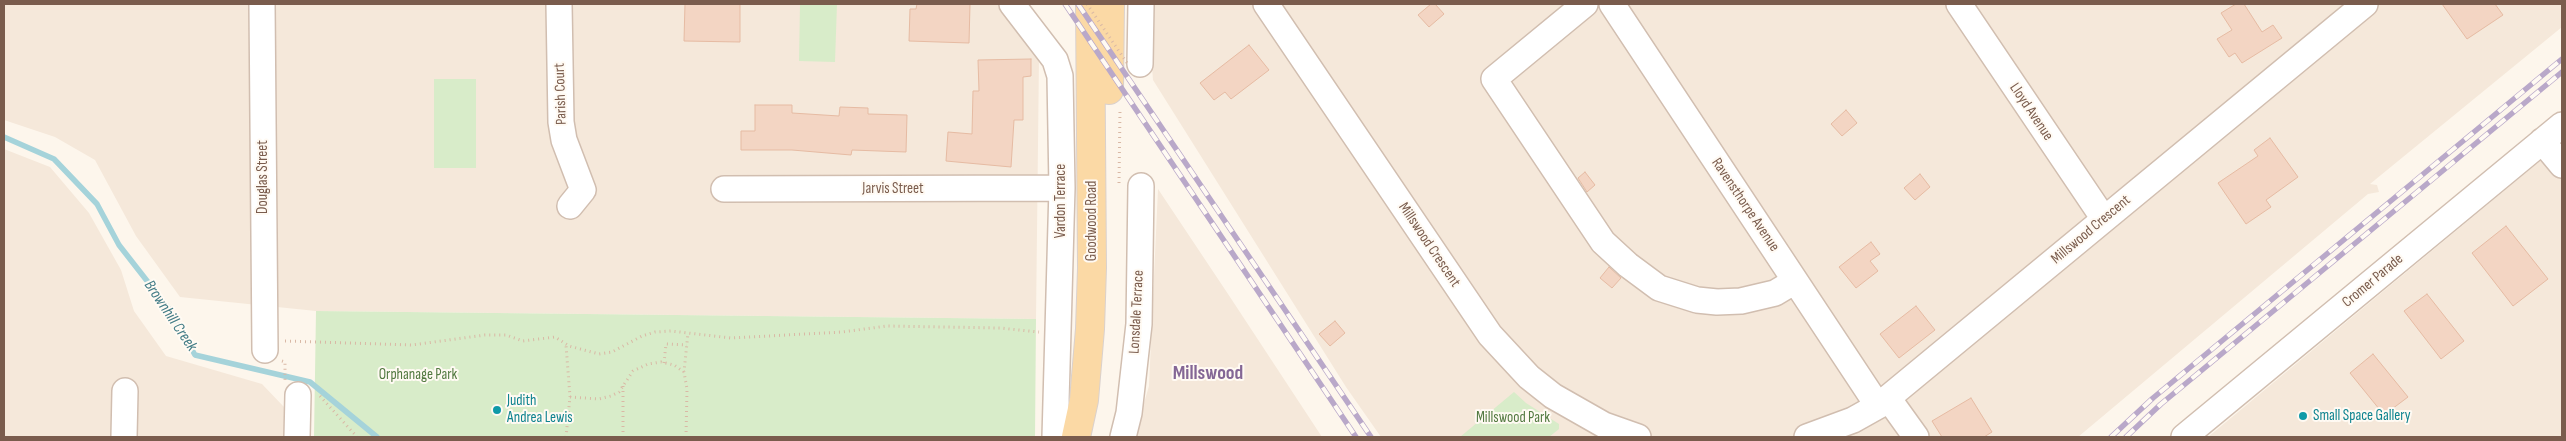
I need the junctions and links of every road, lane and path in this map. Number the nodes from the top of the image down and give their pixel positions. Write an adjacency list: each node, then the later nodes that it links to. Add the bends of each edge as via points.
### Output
1 (262, 4): 26 (street, Douglas Street)
2 (560, 4): 19 (street, Parish Court, via 561,122 564,140 583,190)
3 (1012, 4): 17 (street, Vardon Terrace, via 1054,60 1060,76)
4 (1088, 4): 12 (path, bridge); 35 (main road, Goodwood Road, via 1092,275 1087,365)
5 (1110, 4): 35 (main road, Goodwood Road, via 1106,361)
6 (1141, 4): 12 (street)
7 (1266, 4): 43 (street, Millswood Crescent, via 1490,335 1529,377 1553,396 1604,425)
8 (1585, 4): 21 (street, via 1494,79 1603,242 1659,288 1697,300 1741,301 1775,292)
9 (1612, 4): 21 (street, Ravensthorpe Avenue)
10 (1959, 4): 20 (street, Lloyd Avenue)
11 (2365, 4): 20 (street, Millswood Crescent)
12 (1134, 64)
13 (2562, 125): 14 (street, Cromer Parade)
14 (2542, 141): 15 (street); 46 (street, Cromer Parade)
15 (2562, 165)
16 (1141, 186): 42 (street, Lonsdale Terrace, via 1139,324 1129,413)
17 (1062, 188): 18 (street, Jarvis Street); 23 (street, Vardon Terrace)
18 (724, 189)
19 (570, 206)
20 (2104, 220): 33 (street, Millswood Crescent)
21 (1795, 281): 33 (street, Ravensthorpe Avenue)
22 (688, 333): 23 (path, via 731,338 842,332 887,326 1000,328); 24 (path, via 655,332 612,352 599,354); 25 (path)
23 (1059, 334): 35 (street, Vardon Terrace)
24 (566, 344): 26 (path, via 555,337 523,341 506,335 412,345); 32 (path)
25 (687, 345): 27 (path, via 666,344); 28 (path)
26 (271, 351): 30 (path)
27 (664, 363): 28 (path); 29 (path, via 648,364 633,371)
28 (684, 372): 41 (path)
29 (623, 385): 32 (path, via 619,392 599,399); 40 (path)
30 (291, 390): 37 (street)
31 (125, 391): 36 (street)
32 (570, 397): 39 (path)
33 (1883, 402): 44 (street, Millswood Crescent, via 1853,420); 45 (street, Ravensthorpe Avenue)
34 (327, 404): 38 (path)
35 (1072, 430)
36 (124, 437)
37 (297, 437)
38 (357, 437)
39 (566, 437)
40 (623, 437)
41 (686, 437)
42 (1123, 437)
43 (1638, 437)
44 (1807, 437)
45 (1916, 437)
46 (2184, 437)

